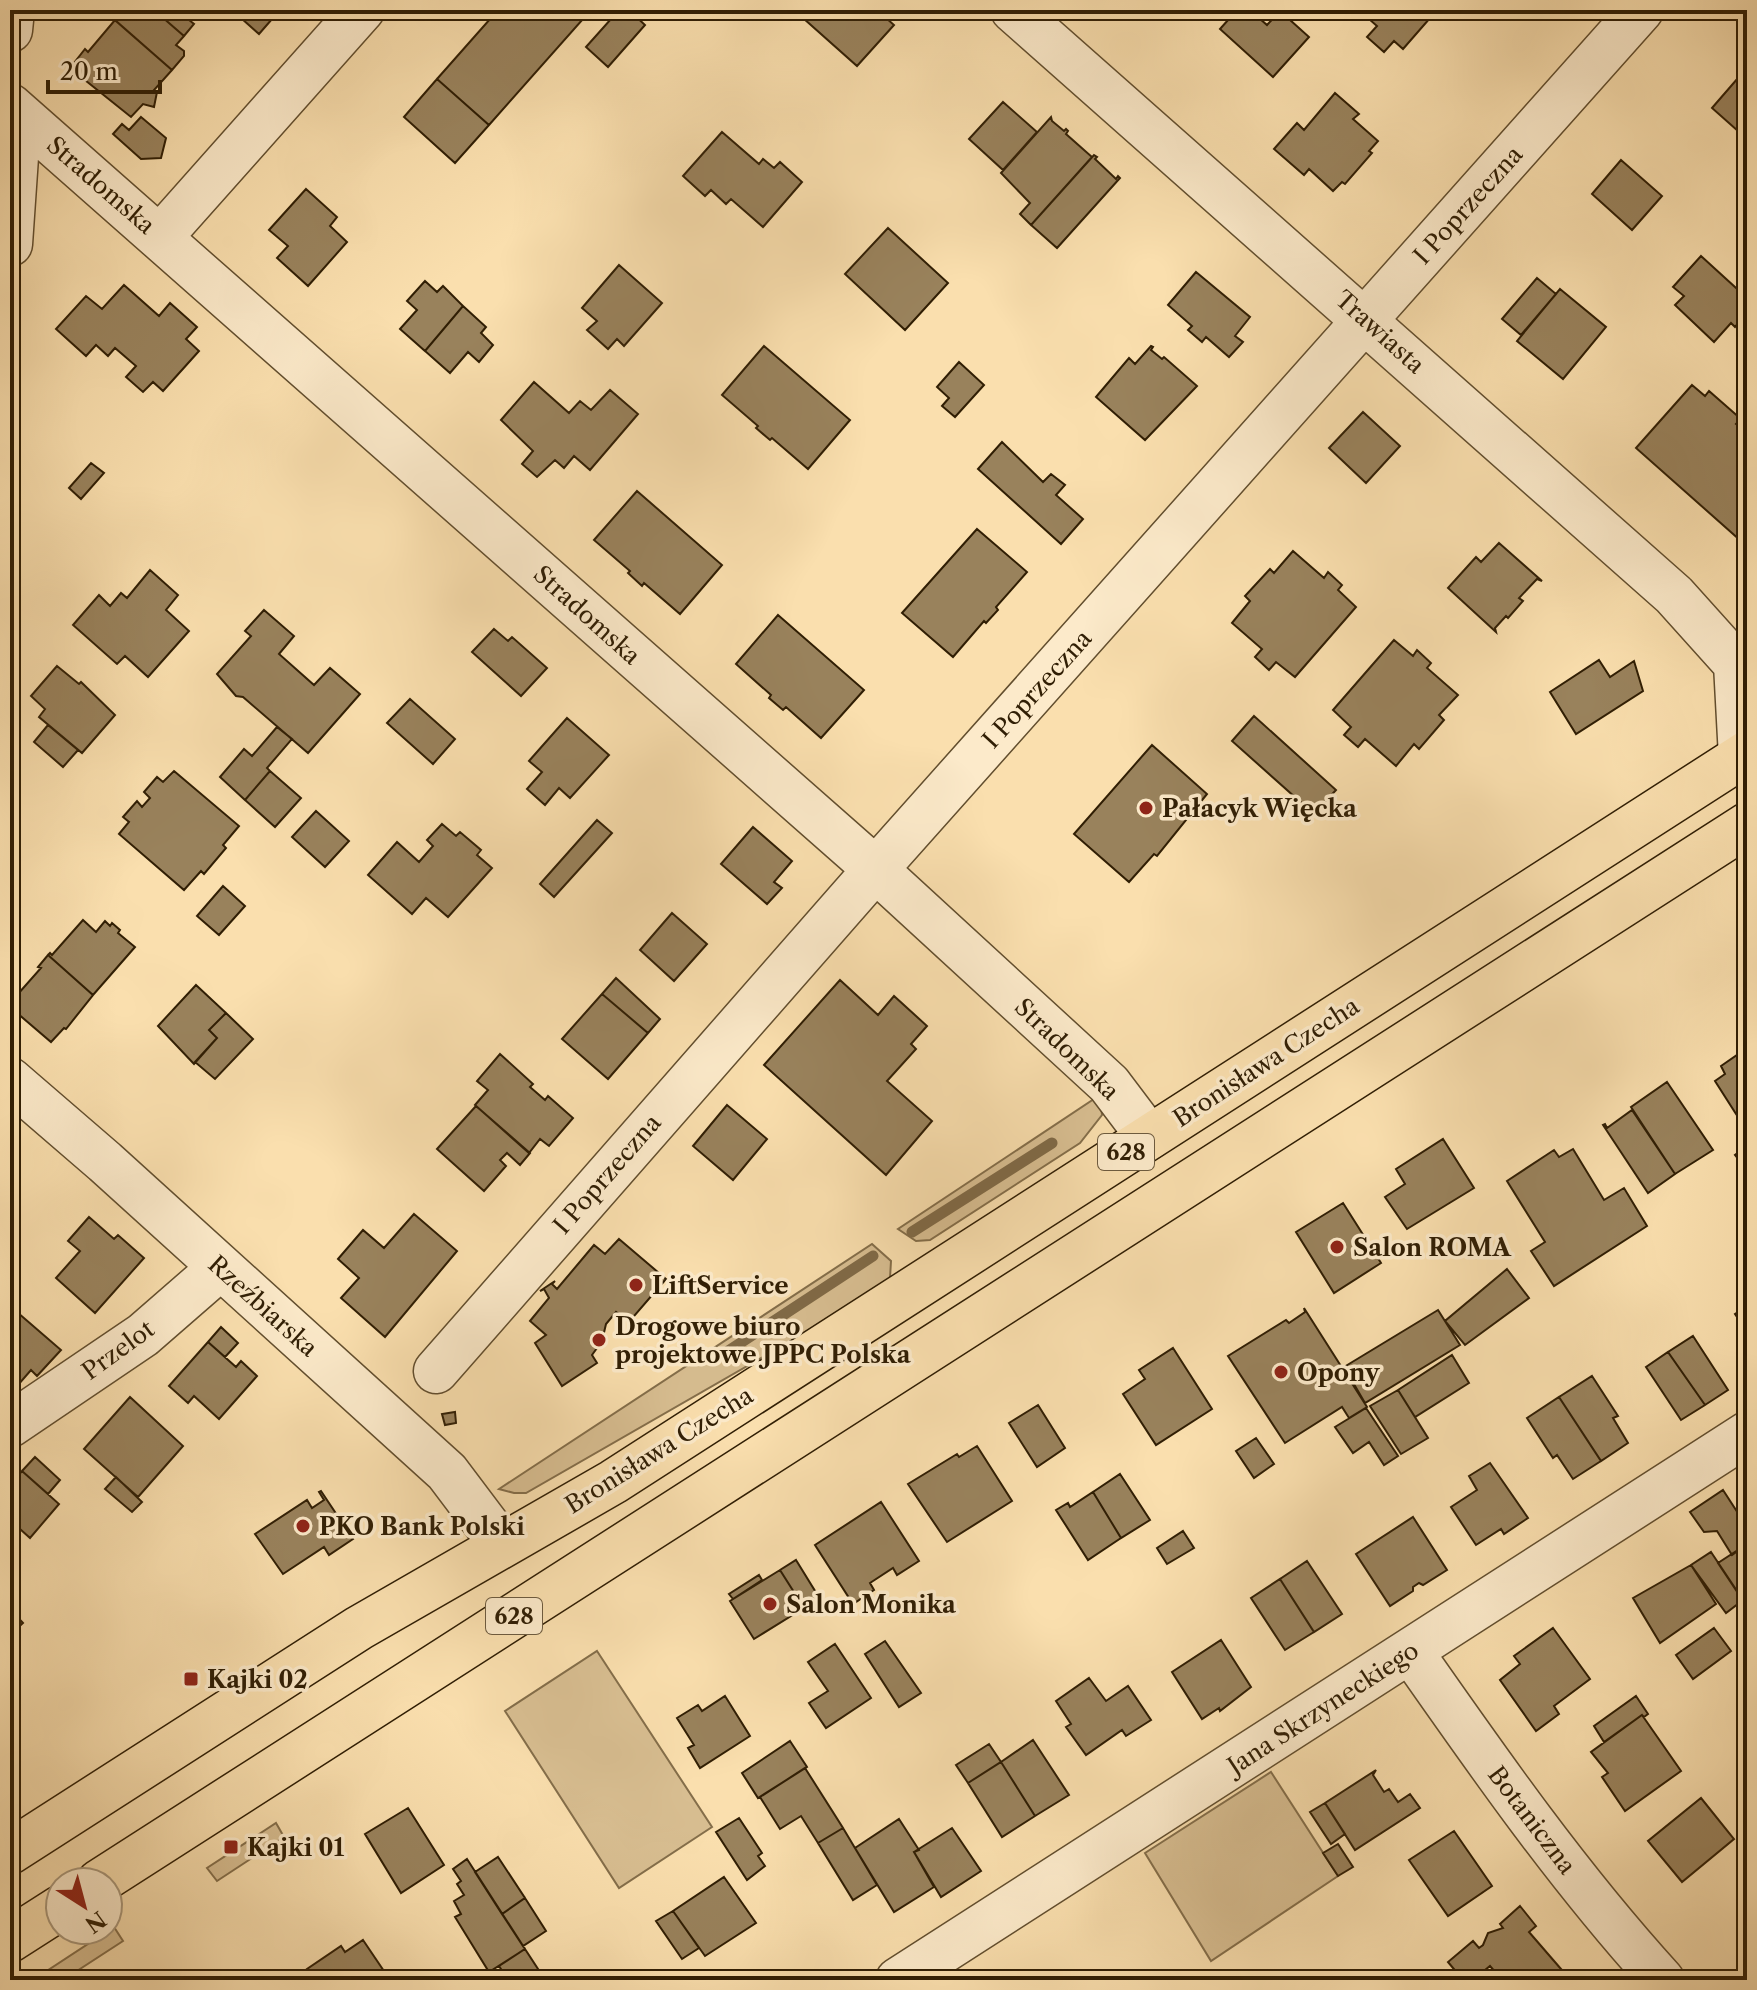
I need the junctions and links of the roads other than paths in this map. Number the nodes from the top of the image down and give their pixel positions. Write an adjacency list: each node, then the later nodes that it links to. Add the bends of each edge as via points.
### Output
1 (12, 10): 5 (street)
2 (362, 10): 8 (street)
3 (1013, 10): 10 (street, Trawiasta)
4 (1641, 10): 10 (street, I Poprzeczna)
5 (10, 30)
6 (10, 106): 8 (street, Stradomska)
7 (16, 157): 9 (street)
8 (161, 236): 14 (street, Stradomska)
9 (10, 244)
10 (1366, 321): 11 (street, Trawiasta, via 1674,595); 14 (street, I Poprzeczna)
11 (1742, 666): 12 (street, Trawiasta)
12 (1744, 755): 16 (main road, Bronisława Czecha / 628)
13 (1747, 825): 24 (main road, 628)
14 (875, 870): 16 (street, Stradomska, via 1109,1084); 18 (street, I Poprzeczna)
15 (10, 1080): 17 (street, Rzeźbiarska)
16 (1149, 1137): 21 (main road, Bronisława Czecha / 628, via 623,1475)
17 (220, 1268): 19 (street, Przelot, via 143,1335); 21 (street, Rzeźbiarska, via 447,1472)
18 (436, 1371)
19 (10, 1425)
20 (1747, 1434): 22 (street, Jana Skrzyneckiego)
21 (502, 1545): 23 (main road, Bronisława Czecha / 628, via 359,1628)
22 (1411, 1652): 27 (street, Jana Skrzyneckiego); 28 (street, Botaniczna, via 1530,1819)
23 (10, 1852)
24 (124, 1866)
25 (44, 1918): 26 (main road)
26 (10, 1940)
27 (898, 1980)
28 (1662, 1980)

